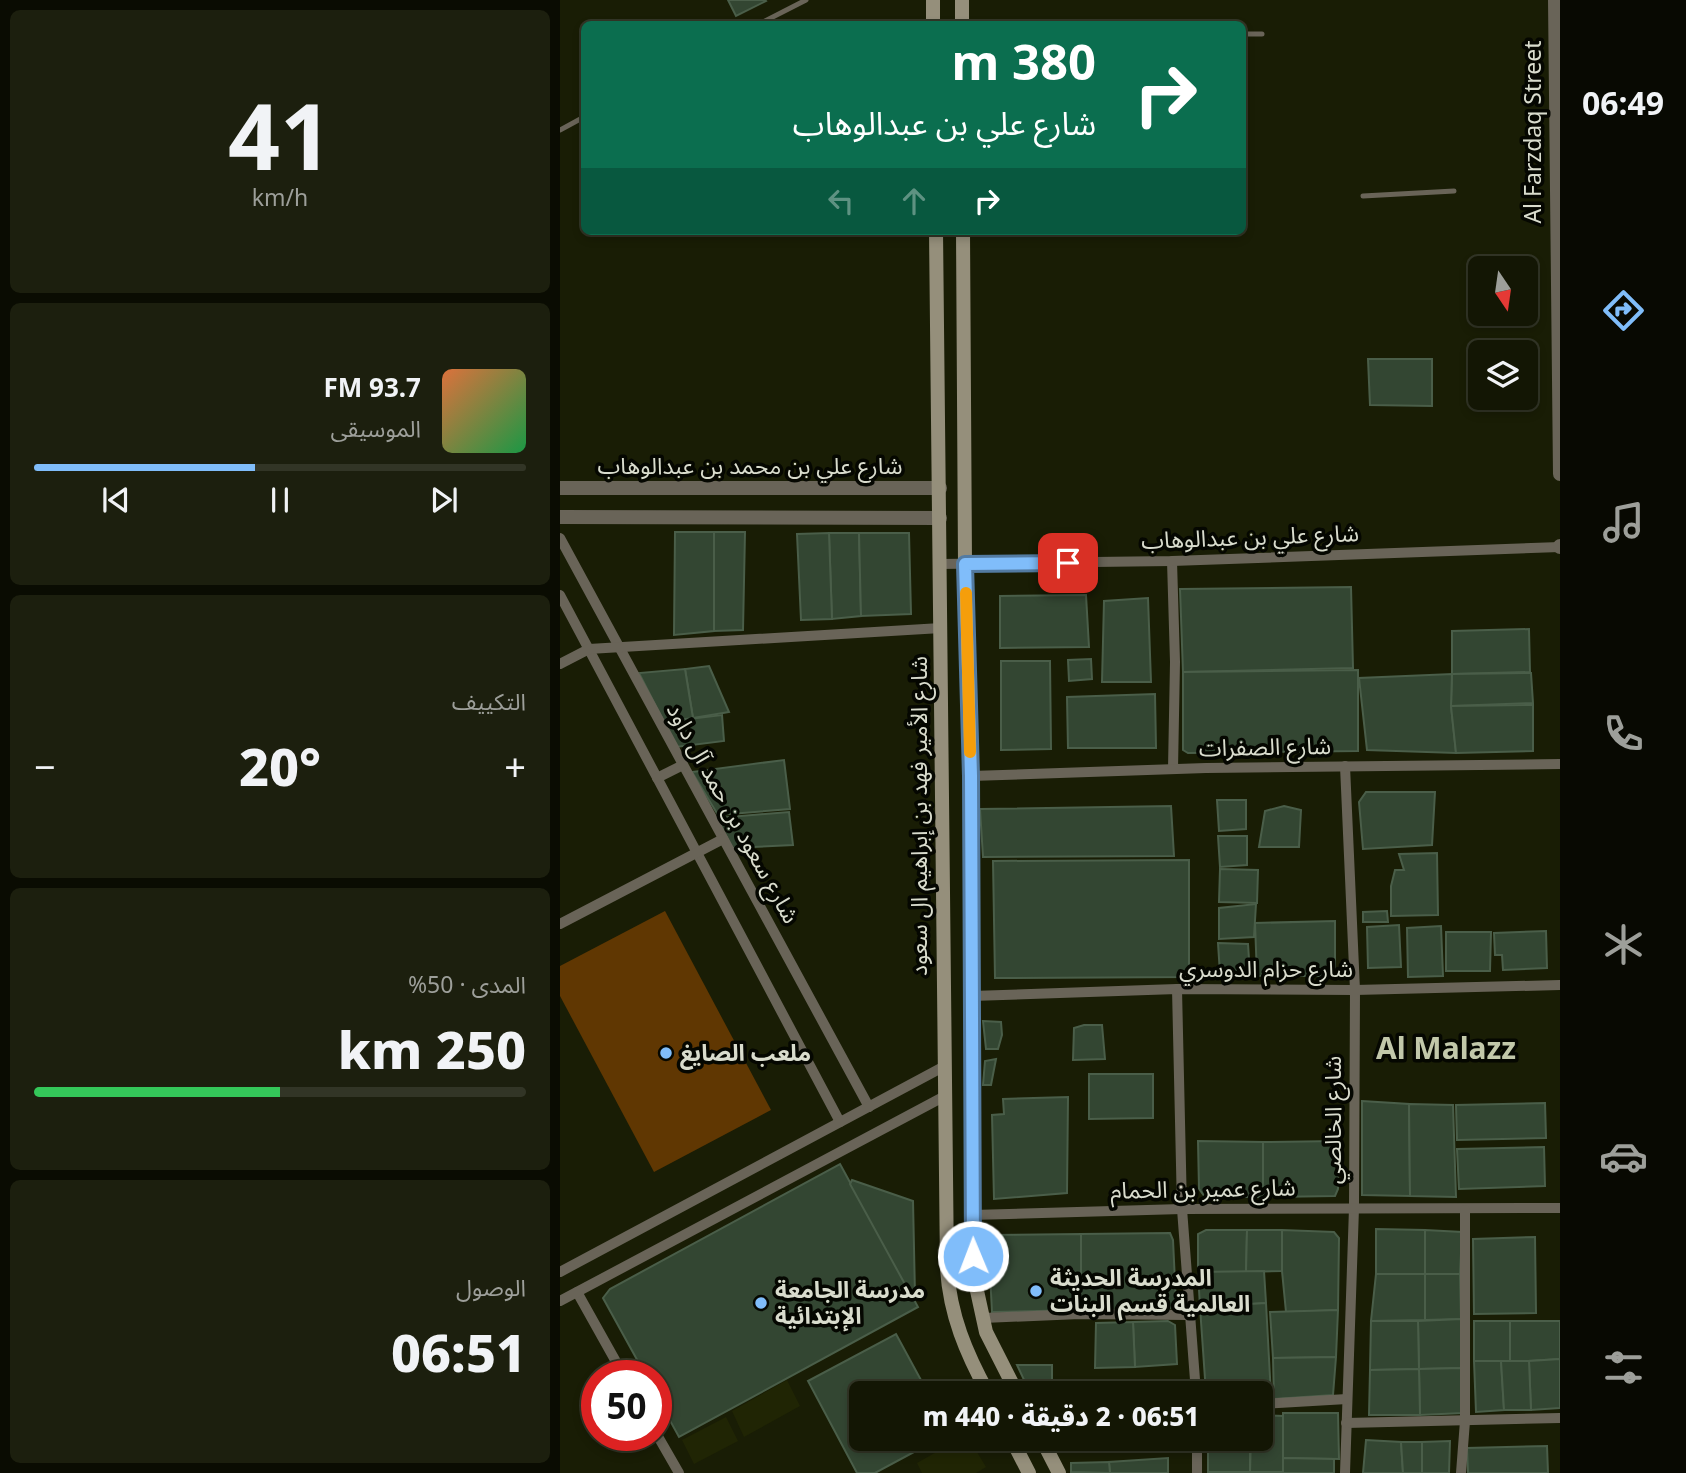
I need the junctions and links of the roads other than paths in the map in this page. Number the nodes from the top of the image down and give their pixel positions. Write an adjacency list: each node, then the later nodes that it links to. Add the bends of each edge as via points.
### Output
1 (786, 0): 6 (lane)
2 (806, 0): 6 (lane)
3 (933, 0): 8 (main road)
4 (962, 0): 9 (main road)
5 (1555, 0): 18 (street, Al Farzdaq Street)
6 (790, 8): 7 (lane)
7 (765, 21)
8 (933, 21)
9 (962, 21)
10 (1246, 34): 11 (lane)
11 (1262, 34)
12 (581, 119): 13 (lane)
13 (560, 130)
14 (1454, 191): 15 (lane)
15 (1363, 196)
16 (936, 235): 20 (main road, شارع الأمير فهد بن إبراهيم ال سعود)
17 (963, 235): 27 (main road)
18 (1560, 474)
19 (560, 488): 20 (street, شارع علي بن محمد بن عبدالوهاب)
20 (940, 488): 22 (main road, شارع الأمير فهد بن إبراهيم ال سعود)
21 (560, 517): 22 (street)
22 (940, 517): 26 (main road, شارع الأمير فهد بن إبراهيم ال سعود)
23 (560, 538): 30 (street, شارع سعود بن حمد آل داود)
24 (1560, 547): 25 (street, شارع علي بن عبدالوهاب)
25 (1172, 561): 27 (street, شارع علي بن عبدالوهاب); 36 (street)
26 (940, 564): 27 (street, شارع علي بن عبدالوهاب); 29 (main road, شارع الأمير فهد بن إبراهيم ال سعود)
27 (965, 564): 37 (main road)
28 (560, 595): 31 (street)
29 (941, 628): 30 (street); 46 (main road, شارع الأمير فهد بن إبراهيم ال سعود)
30 (620, 648): 31 (street); 34 (street, شارع سعود بن حمد آل داود)
31 (589, 649): 32 (street); 38 (street)
32 (560, 664)
33 (1560, 764): 35 (street, شارع الصفرات)
34 (683, 765): 38 (street); 39 (street, شارع سعود بن حمد آل داود)
35 (1345, 766): 36 (street, شارع الصفرات); 44 (street, شارع الخالصي)
36 (1173, 769): 37 (street, شارع الصفرات)
37 (971, 776): 45 (main road)
38 (657, 778): 40 (street)
39 (723, 839): 40 (street); 48 (street, شارع سعود بن حمد آل داود)
40 (696, 853): 41 (street); 49 (street)
41 (560, 924)
42 (1560, 985): 44 (street, شارع حزام الدوسري)
43 (1177, 989): 44 (street, شارع حزام الدوسري); 45 (street, شارع حزام الدوسري); 52 (street)
44 (1355, 990): 50 (street, شارع الخالصي)
45 (972, 996): 54 (main road)
46 (943, 1067): 47 (main road, شارع الأمير فهد بن إبراهيم ال سعود); 48 (street)
47 (945, 1096): 56 (street); 61 (main road, شارع الأمير فهد بن إبراهيم ال سعود, via 948,1285 961,1338)
48 (869, 1107): 49 (street)
49 (840, 1122): 55 (street)
50 (1353, 1208): 52 (street, شارع عمير بن الحمام); 53 (street, شارع عمير بن الحمام); 64 (street, شارع الخالصي)
51 (1560, 1208): 53 (street, شارع عمير بن الحمام)
52 (1182, 1209): 54 (street, شارع عمير بن الحمام); 58 (street)
53 (1465, 1210): 67 (street)
54 (972, 1215): 59 (main road, via 974,1277)
55 (560, 1272)
56 (577, 1292): 57 (street); 60 (street)
57 (560, 1301)
58 (1188, 1315): 59 (street); 63 (street)
59 (983, 1318): 62 (main road)
60 (615, 1360)
61 (982, 1381)
62 (1011, 1381)
63 (1195, 1381)
64 (1347, 1399): 65 (street); 68 (street, شارع الخالصي)
65 (1273, 1403)
66 (1560, 1418): 67 (street)
67 (1465, 1421): 68 (street); 78 (street)
68 (1346, 1423): 77 (street, شارع الخالصي)
69 (666, 1451): 73 (street)
70 (1018, 1451): 74 (main road)
71 (1048, 1451): 75 (main road)
72 (1197, 1451): 76 (street)
73 (679, 1473)
74 (1029, 1473)
75 (1059, 1473)
76 (1197, 1473)
77 (1345, 1473)
78 (1461, 1473)

